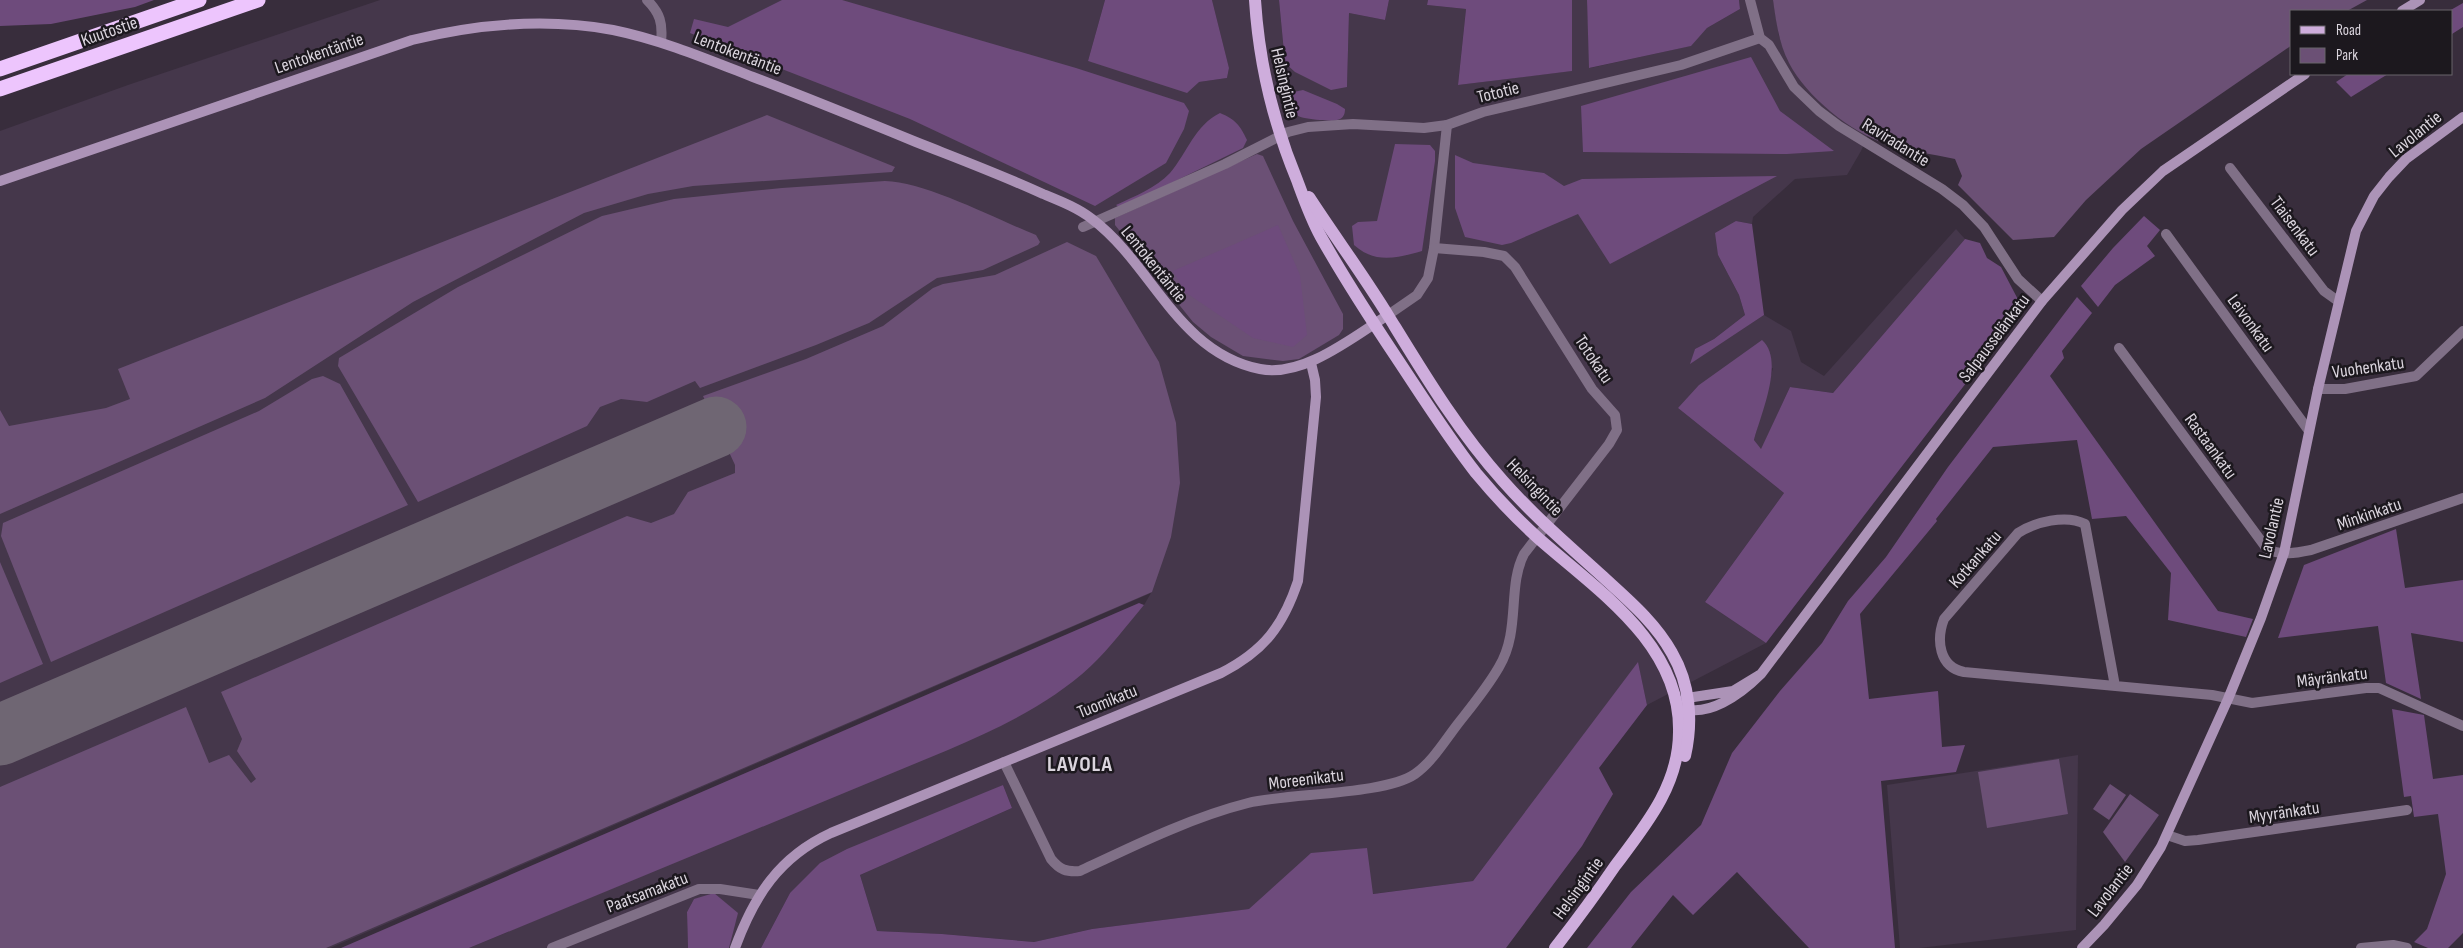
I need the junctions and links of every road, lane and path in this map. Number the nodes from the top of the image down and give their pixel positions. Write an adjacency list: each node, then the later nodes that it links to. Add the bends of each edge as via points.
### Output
1 (199, 0): 10 (highway, Kuutostie)
2 (258, 0): 12 (highway, Kuutostie)
3 (647, 0): 9 (street, via 659,13)
4 (1255, 0): 15 (main road, Helsingintie, via 1265,82)
5 (1750, 0): 8 (street, Raviradantie)
6 (2420, 0): 7 (street)
7 (2404, 10)
8 (1760, 38): 14 (street, Tototie, via 1681,65 1483,112); 23 (street, Raviradantie, via 1769,45 1794,88 1819,111 1963,205 1984,227 2018,279)
9 (661, 42): 18 (street, Lentokentäntie, via 611,30 556,24 512,24 447,31 379,50); 19 (street, Lentokentäntie, via 1022,184)
10 (0, 69)
11 (2304, 75): 23 (street, Salpausselänkatu, via 2163,171 2122,210)
12 (0, 88)
13 (2463, 117): 24 (street, Lavolantie, via 2406,159 2374,196 2356,231)
14 (1447, 126): 15 (street, Tototie, via 1354,124 1308,128); 22 (street)
15 (1280, 136): 17 (main road, Helsingintie); 19 (street, Tototie)
16 (2230, 168): 24 (street, Tiaisenkatu, via 2324,290)
17 (1293, 171): 25 (main road, Helsingintie); 26 (main road, Helsingintie, via 1321,237)
18 (0, 182)
19 (1096, 222): 20 (street, Tototie); 29 (street, Lentokentäntie, via 1125,249 1173,314 1216,351 1267,370 1292,370)
20 (1083, 226)
21 (2166, 234): 31 (street, Leivonkatu)
22 (1434, 248): 25 (street, via 1428,278 1422,288); 33 (street, Totokatu, via 1504,256 1515,267 1592,389 1615,414 1617,430 1609,444)
23 (2042, 301): 38 (street, Salpausselänkatu, via 1761,674 1728,700 1706,708)
24 (2338, 301): 30 (street, Lavolantie)
25 (1388, 315): 26 (street, Lentokentäntie); 33 (main road, Helsingintie, via 1466,436 1514,494)
26 (1374, 324): 29 (street, Lentokentäntie); 34 (main road, Helsingintie, via 1463,455)
27 (2463, 331): 30 (street, Vuohenkatu, via 2416,376 2345,389)
28 (2119, 348): 35 (street, Rastaankatu, via 2267,549)
29 (1311, 363): 40 (street, Tuomikatu, via 1316,397 1298,580 1285,613 1268,640 1246,660 1221,673)
30 (2318, 389): 31 (street, Lavolantie)
31 (2309, 431): 35 (street, Lavolantie)
32 (2463, 498): 35 (street, Minkinkatu, via 2311,550)
33 (1546, 525): 34 (street, Totokatu); 38 (main road, Helsingintie, via 1657,630 1679,667)
34 (1537, 537): 38 (main road, Helsingintie, via 1613,604 1646,638); 40 (street, Moreenikatu, via 1520,563 1512,630 1499,668 1431,760 1414,775 1387,784 1249,803 1213,814 1080,870 1068,871 1060,869 1050,859)
35 (2284, 554): 37 (street, Lavolantie)
36 (2115, 686): 36 (street, Kotkankatu, via 1955,670 1942,653 1939,633 1944,619 2018,533 2030,525 2079,521 2085,524); 37 (street, Kotkankatu)
37 (2228, 699): 39 (street, Mäyränkatu, via 2252,703 2379,688); 42 (street, Lavolantie)
38 (1684, 705): 46 (main road, Helsingintie, via 1676,762 1663,797)
39 (2463, 726)
40 (1004, 762): 43 (street, Tuomikatu, via 817,840 792,857)
41 (2407, 810): 42 (street, Myyränkatu, via 2198,840 2185,841)
42 (2167, 835): 47 (street, Lavolantie, via 2137,884)
43 (759, 895): 44 (street, Paatsamakatu, via 699,889); 45 (street, Tuomikatu)
44 (552, 948)
45 (736, 948)
46 (1555, 948)
47 (2082, 948)
48 (2361, 948): 49 (street, via 2393,945)
49 (2407, 948)

